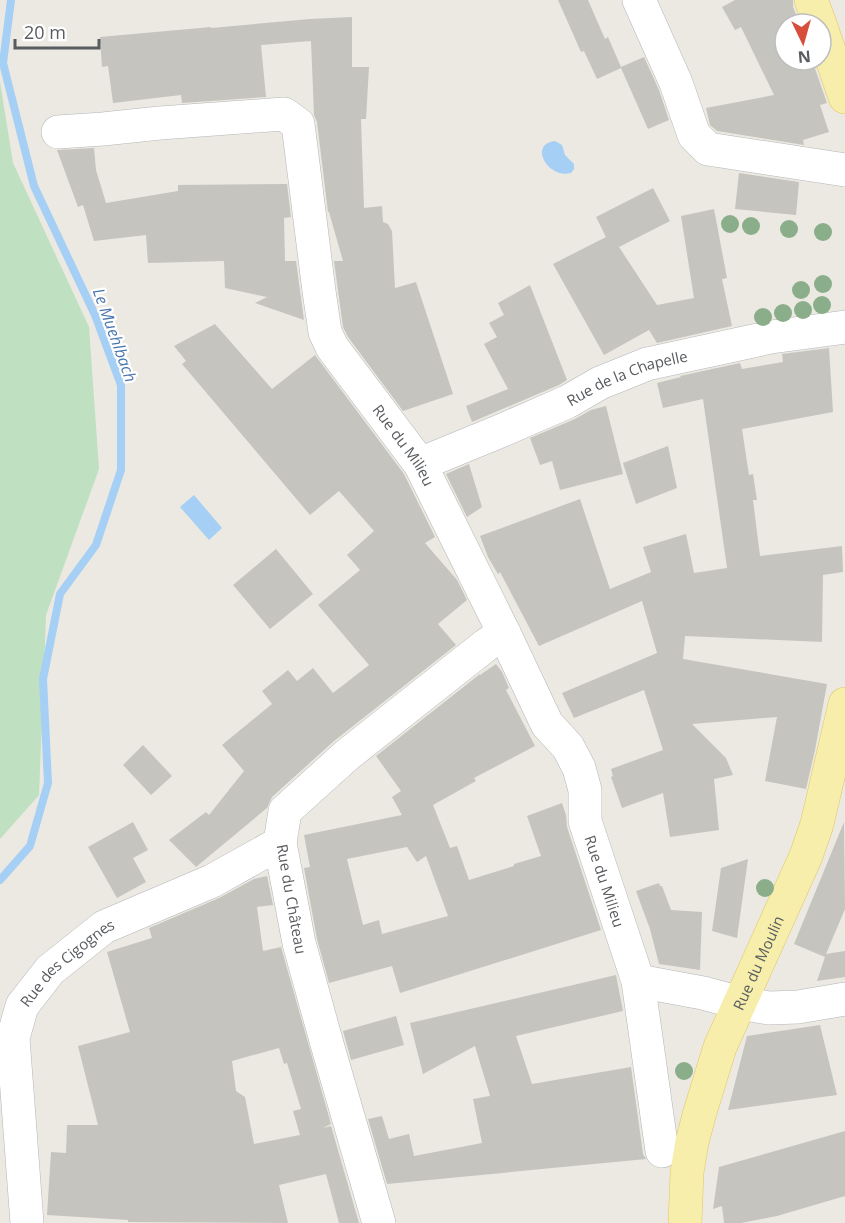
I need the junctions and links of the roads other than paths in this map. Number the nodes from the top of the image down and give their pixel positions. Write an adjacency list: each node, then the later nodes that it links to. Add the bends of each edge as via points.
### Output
1 (639, 0): 5 (street, via 694,135 708,150)
2 (833, 63): 3 (main road)
3 (845, 97)
4 (58, 132): 7 (street, Rue du Milieu, via 284,114 298,124 325,332 332,347)
5 (845, 170)
6 (845, 327): 7 (street, Rue de la Chapelle, via 771,337 647,364)
7 (420, 464): 8 (street, Rue du Milieu)
8 (504, 633): 10 (street, Rue du Château, via 347,755 285,811); 11 (street, Rue du Milieu, via 547,724 568,747 579,768 585,790 585,821)
9 (845, 704): 13 (main road, Rue du Moulin, via 807,856)
10 (280, 843): 15 (street, Rue des Cigognes, via 213,881 104,927 50,970 22,1006 13,1038); 16 (street, Rue du Château, via 299,943)
11 (639, 981): 13 (street); 14 (street, Rue du Milieu)
12 (845, 999): 13 (street, via 798,1007)
13 (740, 1003): 17 (main road, Rue du Moulin, via 720,1047 692,1142)
14 (662, 1151)
15 (27, 1223)
16 (379, 1223)
17 (685, 1223)

